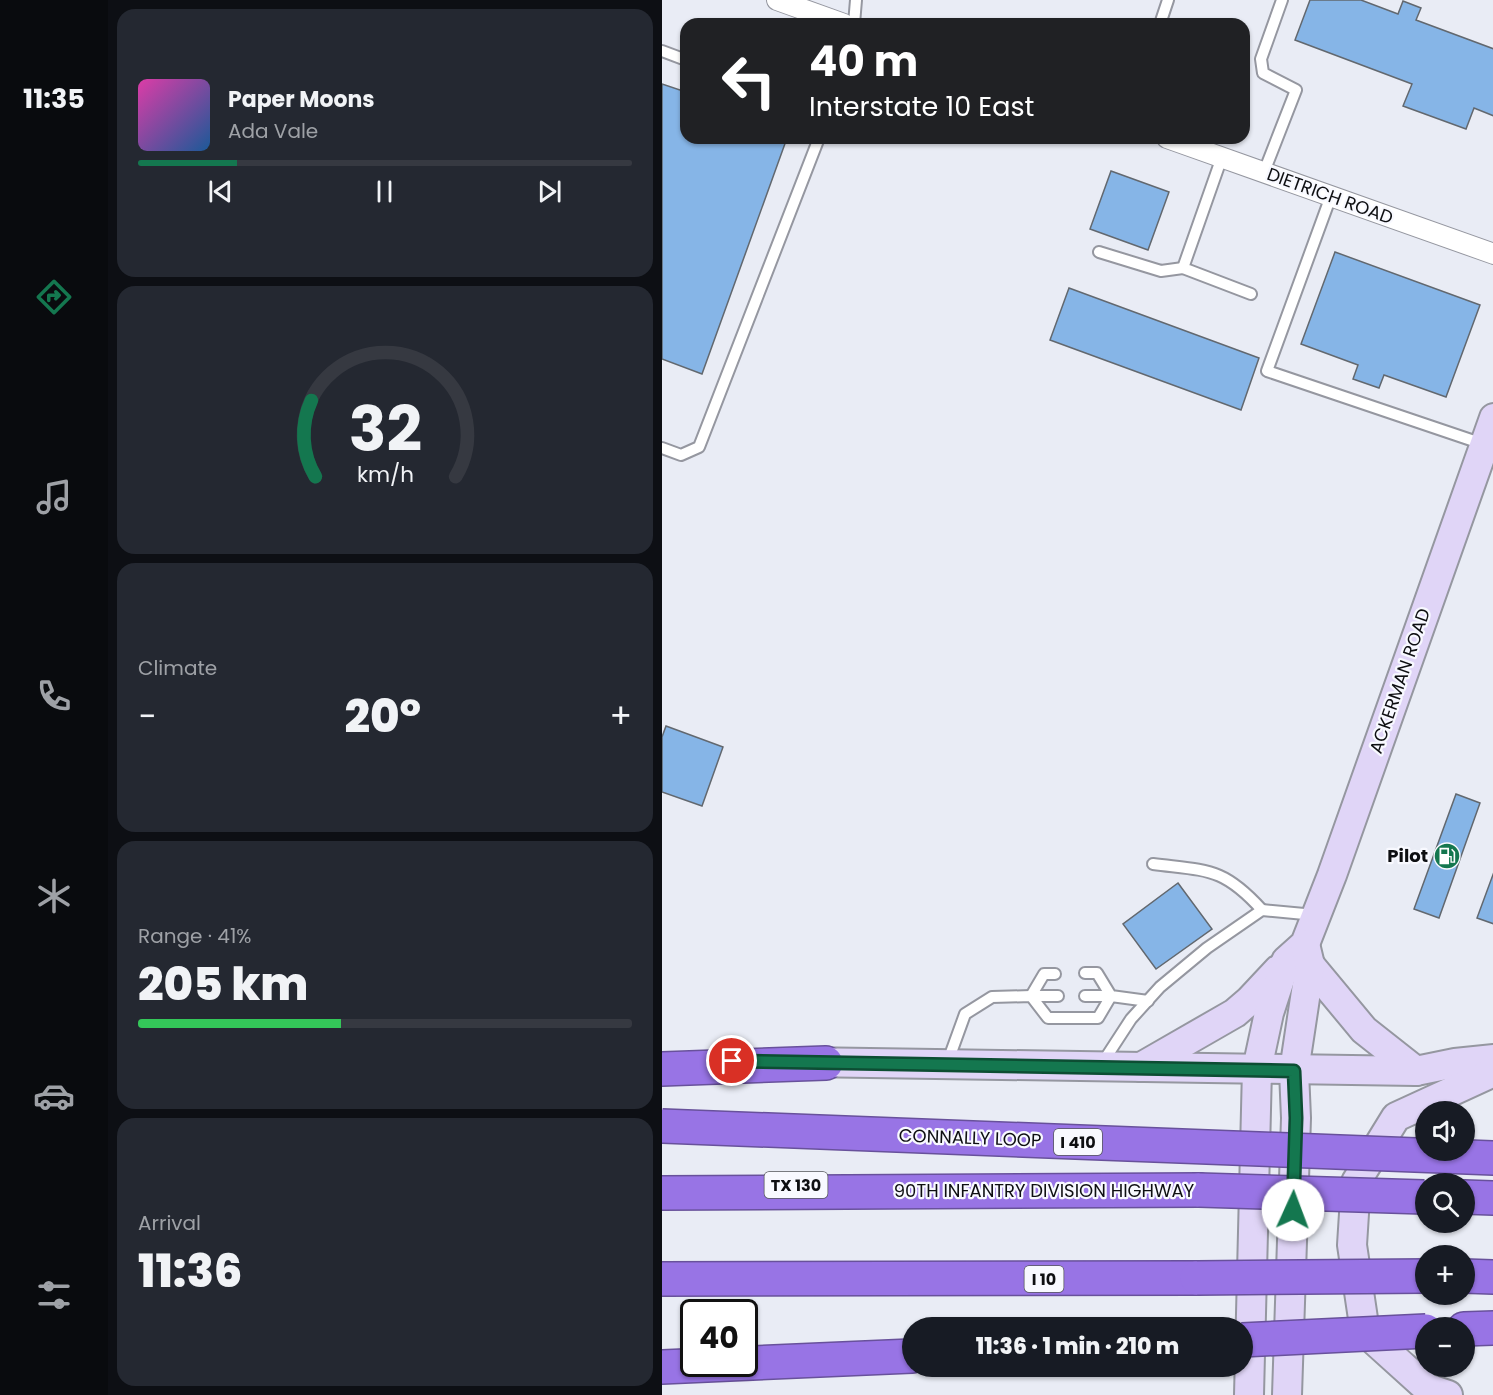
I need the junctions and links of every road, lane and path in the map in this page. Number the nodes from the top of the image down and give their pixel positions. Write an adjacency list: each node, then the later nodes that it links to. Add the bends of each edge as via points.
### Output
1 (777, 0): 5 (street)
2 (856, 0): 6 (lane)
3 (1168, 0): 7 (lane)
4 (1282, 0): 13 (lane, via 1260,59 1263,73 1296,90)
5 (827, 18)
6 (854, 18)
7 (1162, 18)
8 (662, 51): 9 (lane)
9 (680, 58)
10 (817, 144): 21 (lane, via 699,447 681,454)
11 (1184, 144): 12 (street, DIETRICH ROAD)
12 (1222, 157): 13 (street, DIETRICH ROAD); 17 (lane)
13 (1264, 172): 14 (street, DIETRICH ROAD)
14 (1331, 196): 16 (street, DIETRICH ROAD); 20 (lane, via 1267,371)
15 (1099, 252): 17 (lane, via 1162,271)
16 (1493, 254)
17 (1183, 268): 18 (lane)
18 (1251, 294)
19 (1493, 418): 20 (main road, ACKERMAN ROAD)
20 (1484, 445): 24 (main road, ACKERMAN ROAD)
21 (662, 448)
22 (1153, 864): 23 (lane, via 1216,872 1243,888)
23 (1262, 910): 24 (lane); 32 (lane, via 1206,948)
24 (1315, 915): 25 (main road, ACKERMAN ROAD)
25 (1300, 957): 38 (main road, via 1235,1013); 40 (main road, ACKERMAN ROAD, via 1269,1013); 41 (main road, ACKERMAN ROAD); 42 (main road, via 1364,1030)
26 (1085, 973): 31 (lane, via 1097,973)
27 (1055, 974): 28 (lane, via 1044,974)
28 (1031, 996): 29 (lane); 31 (lane, via 1048,1018 1097,1018); 36 (lane, via 992,997 965,1014)
29 (1058, 996)
30 (1085, 996): 31 (lane)
31 (1111, 996): 32 (lane)
32 (1148, 1000): 37 (lane)
33 (1493, 1059): 42 (main road)
34 (662, 1060): 35 (main road)
35 (826, 1063): 36 (main road); 39 (highway)
36 (947, 1065): 37 (main road)
37 (1099, 1067): 38 (main road)
38 (1141, 1068): 40 (main road)
39 (662, 1069)
40 (1257, 1069): 41 (main road); 64 (main road, ACKERMAN ROAD)
41 (1294, 1071): 42 (main road); 65 (main road, ACKERMAN ROAD, via 1296,1118)
42 (1416, 1071)
43 (1493, 1072): 66 (main road, via 1397,1117 1356,1182 1352,1245 1365,1332 1427,1388)
44 (662, 1126): 45 (highway, CONNALLY LOOP / I 410, bridge)
45 (1493, 1158)
46 (662, 1178): 47 (highway, TX 130)
47 (930, 1191): 48 (highway, 90TH INFANTRY DIVISION HIGHWAY); 49 (highway, 90TH INFANTRY DIVISION HIGHWAY, bridge, via 1199,1190)
48 (662, 1193)
49 (1415, 1197)
50 (1475, 1197): 51 (highway)
51 (1493, 1198)
52 (1415, 1276): 56 (highway, I 10, bridge)
53 (1475, 1276): 54 (highway)
54 (1493, 1276)
55 (662, 1279): 56 (highway, I 10)
56 (892, 1280): 57 (highway)
57 (662, 1293)
58 (1493, 1328): 59 (highway)
59 (1475, 1329)
60 (1415, 1332): 61 (highway, bridge)
61 (1253, 1339)
62 (902, 1356): 63 (highway)
63 (662, 1367)
64 (1249, 1395)
65 (1287, 1395)
66 (1448, 1395)

